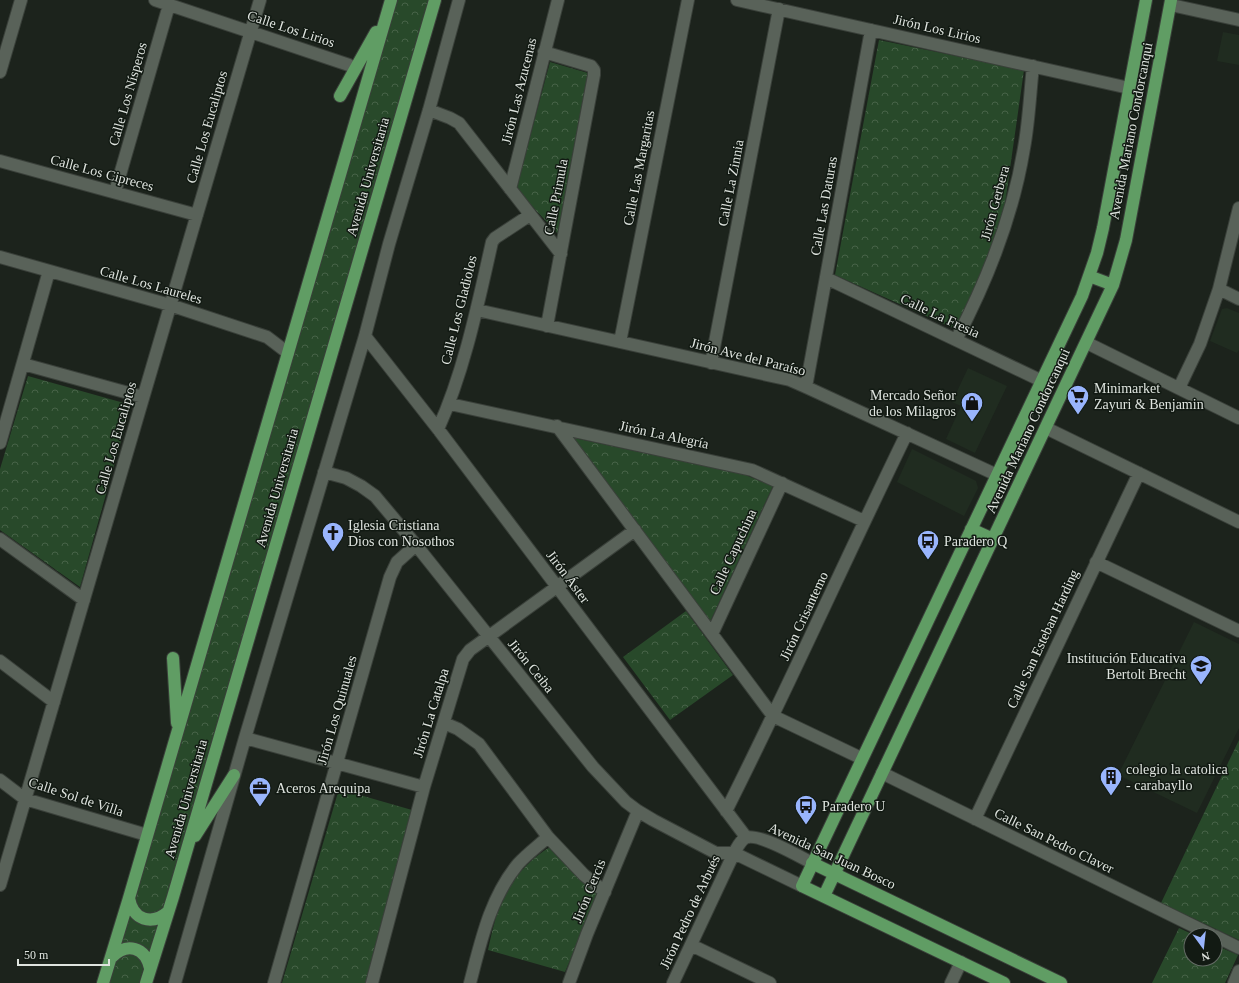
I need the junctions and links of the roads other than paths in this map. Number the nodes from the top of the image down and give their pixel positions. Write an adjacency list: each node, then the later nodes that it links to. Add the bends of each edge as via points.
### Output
1 (20, 0): 19 (street)
2 (155, 0): 12 (street, Calle Los Lirios)
3 (260, 0): 17 (street, Calle Los Eucaliptos)
4 (391, 0): 14 (main road, Avenida Universitaria)
5 (435, 0): 97 (main road, Avenida Universitaria)
6 (460, 0): 24 (street)
7 (558, 0): 18 (street, Jirón Las Azucenas)
8 (688, 0): 44 (street, Calle Las Margaritas)
9 (737, 0): 13 (street, Jirón Los Lirios)
10 (1146, 0): 22 (main road, Avenida Mariano Condorcanqui)
11 (1171, 2): 15 (street); 36 (main road, Avenida Mariano Condorcanqui, via 1126,240)
12 (169, 5): 17 (street, Calle Los Lirios); 27 (street, Calle Los Nísperos)
13 (779, 9): 16 (street, Jirón Los Lirios); 47 (street, Calle La Zinnia)
14 (387, 14): 23 (main road); 46 (main road, Avenida Universitaria)
15 (1239, 20)
16 (871, 30): 21 (street, Jirón Los Lirios); 35 (street, Calle Las Daturas)
17 (251, 32): 20 (street, Calle Los Lirios); 29 (street, Calle Los Eucaliptos)
18 (544, 52): 26 (street, Jirón Las Azucenas); 31 (street, Calle Primula, via 591,66 594,70)
19 (1, 65)
20 (349, 65)
21 (1033, 66): 22 (street, Jirón Los Lirios); 43 (street, Jirón Gerbera, via 1024,148 1007,221 985,282)
22 (1129, 88): 34 (main road, Avenida Mariano Condorcanqui, via 1103,228)
23 (340, 96)
24 (429, 110): 26 (street, via 459,123); 42 (street)
25 (0, 161): 27 (street, Calle Los Cipreces)
26 (510, 189): 30 (street)
27 (115, 192): 29 (street, Calle Los Cipreces)
28 (1239, 208): 37 (street)
29 (197, 215): 39 (street, Calle Los Eucaliptos)
30 (530, 215): 31 (street); 40 (street, Calle Los Gladiolos, via 492,242)
31 (561, 254): 41 (street, Calle Primula)
32 (0, 257): 33 (street, Calle Los Laureles)
33 (49, 271): 39 (street, Calle Los Laureles); 48 (street)
34 (1089, 276): 36 (main road); 49 (main road, Avenida Mariano Condorcanqui)
35 (826, 278): 43 (street, Calle La Fresia); 50 (street, Calle Las Daturas)
36 (1113, 285): 45 (main road, Avenida Mariano Condorcanqui)
37 (1219, 289): 38 (street); 51 (street, via 1200,344)
38 (1239, 299)
39 (170, 305): 46 (street, Calle Los Laureles, via 268,337); 52 (street, Calle Los Eucaliptos)
40 (476, 310): 41 (street, Jirón Ave del Paraíso); 53 (street, Calle Los Gladiolos)
41 (547, 326): 44 (street, Jirón Ave del Paraíso)
42 (365, 336): 57 (street, Jirón Áster); 60 (street)
43 (956, 340): 49 (street, Calle La Fresia)
44 (620, 342): 47 (street, Jirón Ave del Paraíso)
45 (1087, 343): 51 (street); 56 (main road, Avenida Mariano Condorcanqui)
46 (288, 353): 82 (main road, Avenida Universitaria)
47 (711, 363): 50 (street, Jirón Ave del Paraíso, via 790,380)
48 (23, 364): 52 (street); 59 (street)
49 (1042, 381): 62 (main road, Avenida Mariano Condorcanqui)
50 (806, 387): 58 (street, Jirón Ave del Paraíso)
51 (1179, 388): 54 (street)
52 (143, 397): 73 (street, Calle Los Eucaliptos)
53 (450, 404): 55 (street, Jirón La Alegría); 57 (street, Calle Los Gladiolos)
54 (1239, 418)
55 (557, 426): 63 (street, Jirón La Alegría, via 752,470); 67 (street)
56 (1046, 428): 61 (street); 68 (main road, Avenida Mariano Condorcanqui)
57 (438, 429): 72 (street, Jirón Áster)
58 (907, 433): 62 (street, Jirón Ave del Paraíso); 64 (street, Jirón Crisantemo)
59 (0, 443)
60 (324, 472): 70 (street, Jirón Ceiba, via 346,478 375,496); 83 (street)
61 (1139, 472): 65 (street); 71 (street, Calle San Esteban Harding)
62 (997, 475): 66 (main road, Avenida Mariano Condorcanqui)
63 (782, 483): 64 (street, Jirón La Alegría); 75 (street, Calle Capuchina)
64 (864, 522): 80 (street, Jirón Crisantemo)
65 (1239, 522)
66 (971, 529): 68 (main road); 84 (main road, Avenida Mariano Condorcanqui)
67 (635, 530): 72 (street, Jirón La Catalpa); 75 (street)
68 (994, 539): 86 (main road, Avenida Mariano Condorcanqui)
69 (0, 540): 73 (street)
70 (416, 545): 76 (street, Jirón Ceiba); 85 (street, Jirón Los Quinuales, via 398,562 390,577)
71 (1096, 562): 74 (street); 93 (street, Calle San Esteban Harding)
72 (556, 586): 76 (street, Jirón La Catalpa); 92 (street, Jirón Áster)
73 (84, 600): 79 (street, Calle Los Eucaliptos)
74 (1239, 631)
75 (712, 634): 80 (street)
76 (488, 636): 81 (street, Jirón La Catalpa, via 463,659); 91 (street, Jirón Ceiba, via 605,781)
77 (173, 658): 82 (main road)
78 (0, 662): 79 (street)
79 (54, 702): 90 (street, Calle Los Eucaliptos)
80 (773, 716): 84 (street); 92 (street, Jirón Crisantemo)
81 (444, 723): 89 (street, Jirón La Catalpa); 95 (street, via 458,729 479,744)
82 (178, 732): 94 (main road, Avenida Universitaria)
83 (245, 738): 85 (street); 87 (street)
84 (861, 758): 99 (main road, Avenida Mariano Condorcanqui)
85 (337, 763): 89 (street); 118 (street, Jirón Los Quinuales)
86 (882, 773): 93 (street, Calle San Pedro Claver); 100 (main road, Avenida Mariano Condorcanqui)
87 (234, 775): 97 (main road); 117 (street)
88 (0, 780): 90 (street, Calle Sol de Villa)
89 (424, 787): 119 (street, Jirón La Catalpa)
90 (25, 799): 94 (street, Calle Sol de Villa); 101 (street, Calle Los Eucaliptos)
91 (638, 811): 98 (street, Jirón Ceiba, via 716,853); 103 (street, Jirón Cercis)
92 (726, 811): 96 (street, Jirón Áster)
93 (975, 819): 107 (street, Calle San Pedro Claver)
94 (147, 835): 105 (main road, Avenida Universitaria)
95 (548, 837): 103 (street, via 584,875); 120 (street, via 519,863 494,902)
96 (746, 837): 98 (street, Avenida San Juan Bosco); 99 (street, Avenida San Juan Bosco, via 761,838)
97 (188, 847): 106 (main road, Avenida Universitaria)
98 (734, 853): 102 (street); 109 (street, Jirón Pedro de Arbués)
99 (812, 862): 100 (main road, Avenida San Juan Bosco); 102 (main road, Avenida Mariano Condorcanqui)
100 (835, 874): 104 (main road, Avenida Mariano Condorcanqui); 126 (main road, Avenida San Juan Bosco)
101 (0, 885)
102 (802, 886): 104 (main road)
103 (605, 892): 121 (street, Jirón Cercis)
104 (824, 896): 112 (main road)
105 (130, 898): 106 (main road, via 133,910 144,919 161,918); 111 (main road, Avenida Universitaria)
106 (168, 912): 113 (main road, Avenida Universitaria)
107 (1196, 927)
108 (1223, 940): 110 (street)
109 (691, 945): 122 (street, Jirón Pedro de Arbués); 123 (street)
110 (1239, 948)
111 (112, 958): 113 (main road, via 118,951 126,948 135,949 143,953); 115 (main road, Avenida Universitaria)
112 (961, 962): 124 (street); 125 (main road)
113 (150, 968): 116 (main road, Avenida Universitaria)
114 (1239, 971): 127 (street)
115 (103, 983)
116 (146, 983)
117 (175, 983)
118 (274, 983)
119 (372, 983)
120 (470, 983)
121 (569, 983)
122 (673, 983)
123 (770, 983)
124 (952, 983)
125 (1004, 983)
126 (1061, 983)
127 (1234, 983)

